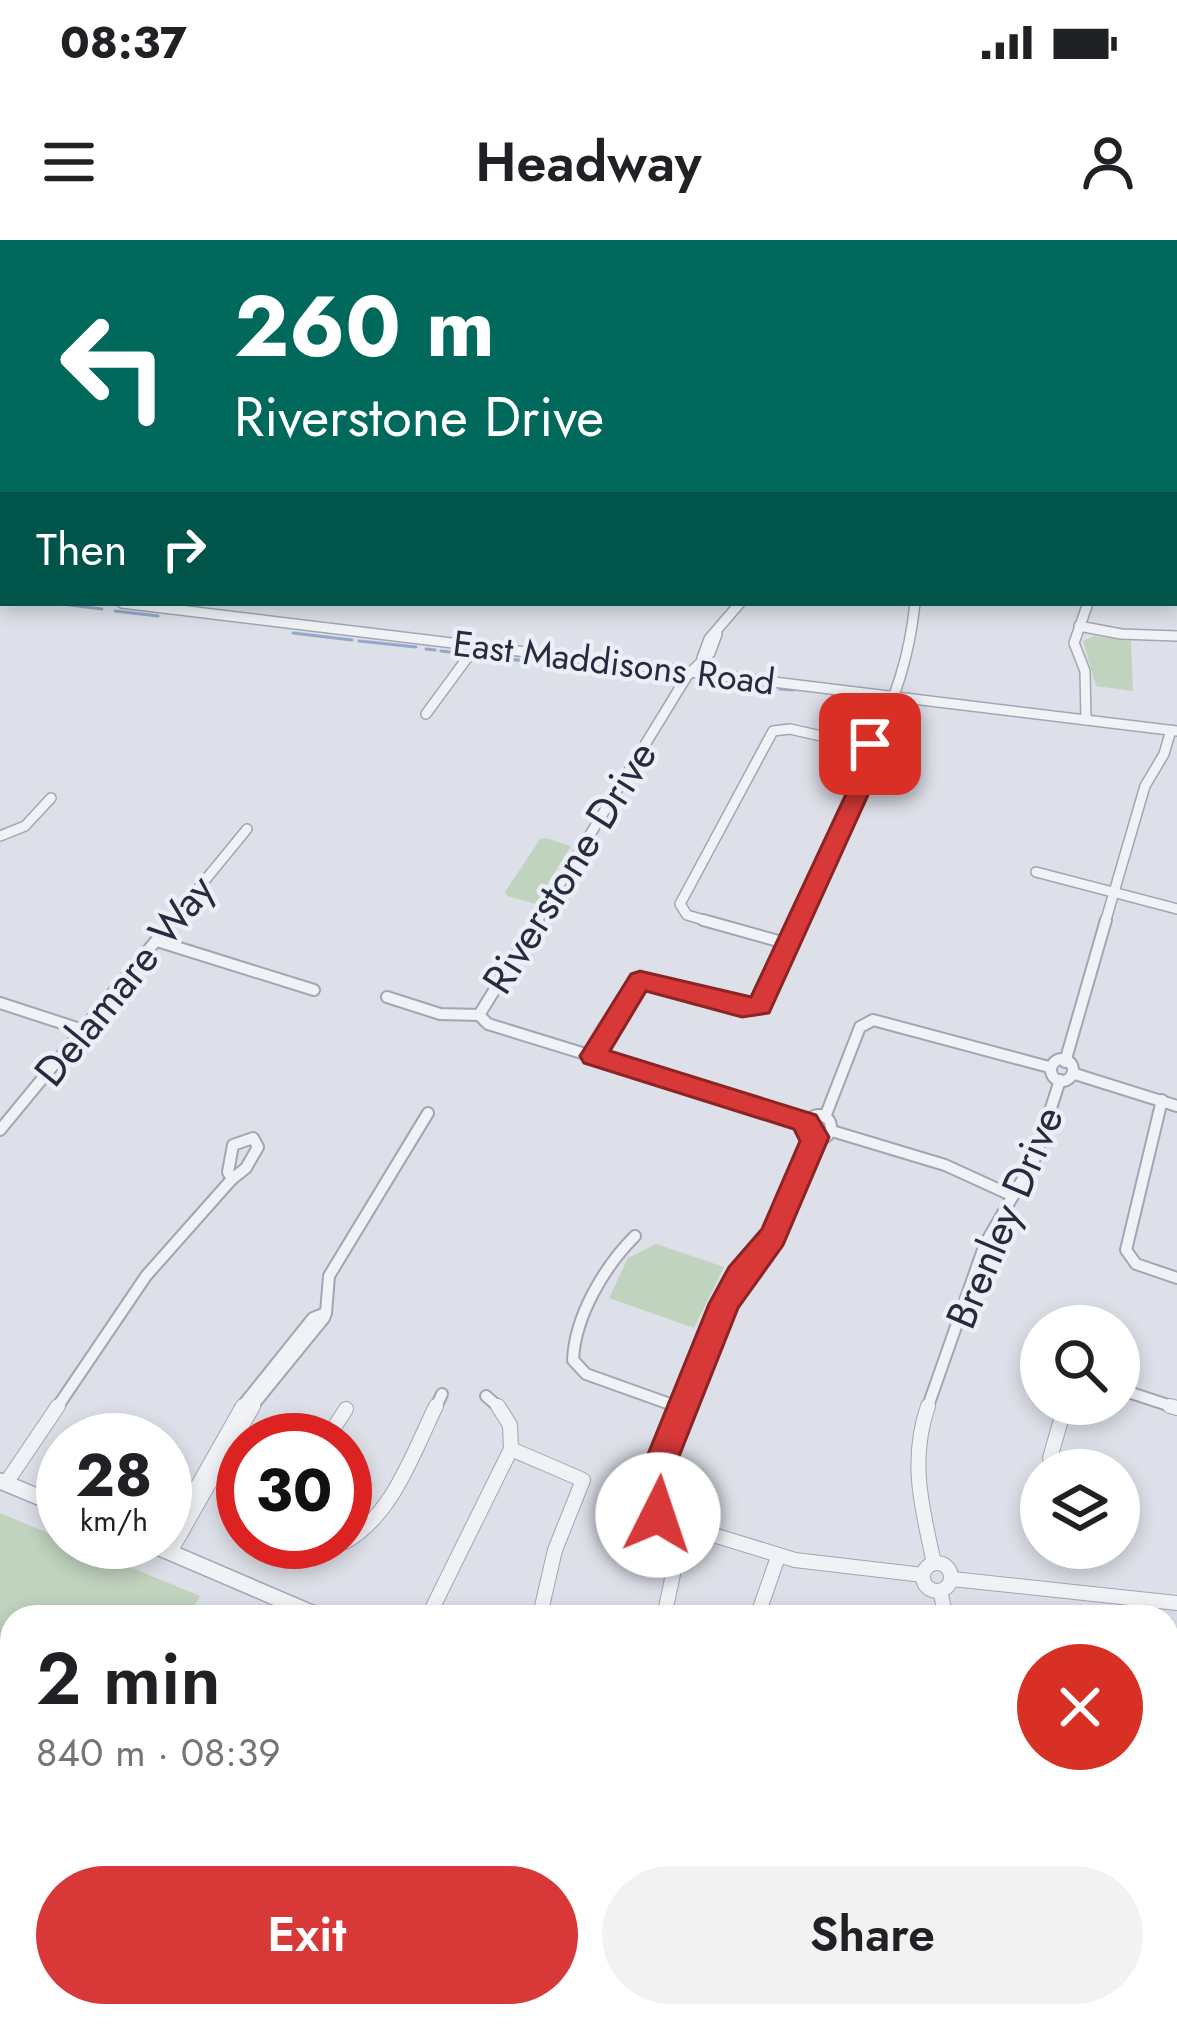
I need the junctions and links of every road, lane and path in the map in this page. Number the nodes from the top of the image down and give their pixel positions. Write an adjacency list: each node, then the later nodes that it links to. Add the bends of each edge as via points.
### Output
1 (147, 606): 7 (street, East Maddisons Road)
2 (734, 606): 8 (street, Riverstone Drive)
3 (915, 606): 9 (street)
4 (1087, 606): 5 (street)
5 (1079, 626): 6 (street); 11 (street, via 1074,643 1086,676)
6 (1177, 636)
7 (476, 646): 8 (street, East Maddisons Road); 10 (street)
8 (691, 672): 9 (street, East Maddisons Road); 25 (street, Riverstone Drive)
9 (891, 696): 11 (street, East Maddisons Road); 13 (street)
10 (426, 714)
11 (1086, 719): 12 (street, East Maddisons Road)
12 (1174, 730): 18 (street, Brenley Drive, via 1147,778)
13 (866, 746): 21 (street, via 866,775); 21 (street, via 793,729 772,732 680,902 687,916)
14 (51, 798): 16 (street, via 25,826)
15 (247, 829): 20 (street, Delamare Way)
16 (0, 836)
17 (1036, 872): 18 (street)
18 (1114, 892): 19 (street); 28 (street, Brenley Drive)
19 (1177, 909)
20 (157, 941): 22 (street); 26 (street, Delamare Way)
21 (789, 944): 27 (street, via 756,1008 637,981)
22 (314, 990)
23 (387, 997): 25 (street, via 440,1014)
24 (0, 1003): 26 (street)
25 (479, 1015): 27 (street, Riverstone Drive)
26 (83, 1030): 37 (street, Delamare Way)
27 (593, 1056): 36 (street, Riverstone Drive)
28 (1065, 1062): 29 (street); 30 (street)
29 (1049, 1066): 31 (street); 35 (street, via 873,1020 860,1027)
30 (1075, 1074): 31 (street); 32 (street)
31 (1060, 1079): 41 (street, Brenley Drive, via 1040,1147)
32 (1162, 1100): 33 (street); 43 (street, via 1126,1250 1136,1264)
33 (1177, 1106)
34 (428, 1113): 52 (street, via 329,1276 326,1312 244,1416)
35 (825, 1117): 36 (street); 38 (street)
36 (806, 1122): 39 (street)
37 (0, 1130)
38 (832, 1131): 39 (street); 41 (street)
39 (816, 1137): 48 (street, via 773,1237 729,1294)
40 (232, 1179): 54 (street, via 146,1276)
41 (1012, 1196): 61 (street, Brenley Drive, via 985,1244 916,1445)
42 (635, 1237): 48 (street, via 612,1261 573,1360 586,1374)
43 (1177, 1278)
44 (442, 1394): 57 (street)
45 (486, 1396): 51 (street, via 513,1427)
46 (1140, 1396): 49 (street)
47 (346, 1408): 50 (street)
48 (681, 1408): 58 (street, via 654,1489)
49 (1177, 1408)
50 (343, 1413)
51 (511, 1449): 67 (street); 68 (street, via 583,1480)
52 (210, 1475): 53 (street); 56 (street)
53 (216, 1479)
54 (3, 1482): 55 (street)
55 (36, 1496)
56 (192, 1501)
57 (372, 1523)
58 (666, 1541): 59 (street, via 707,1533); 69 (street, via 673,1574)
59 (778, 1557): 62 (street); 70 (street)
60 (192, 1562): 66 (street)
61 (934, 1563): 62 (street); 63 (street)
62 (923, 1575): 64 (street)
63 (952, 1579): 64 (street); 65 (street)
64 (940, 1591): 71 (street)
65 (1177, 1604)
66 (293, 1605)
67 (434, 1605)
68 (542, 1605)
69 (667, 1605)
70 (761, 1605)
71 (943, 1605)

